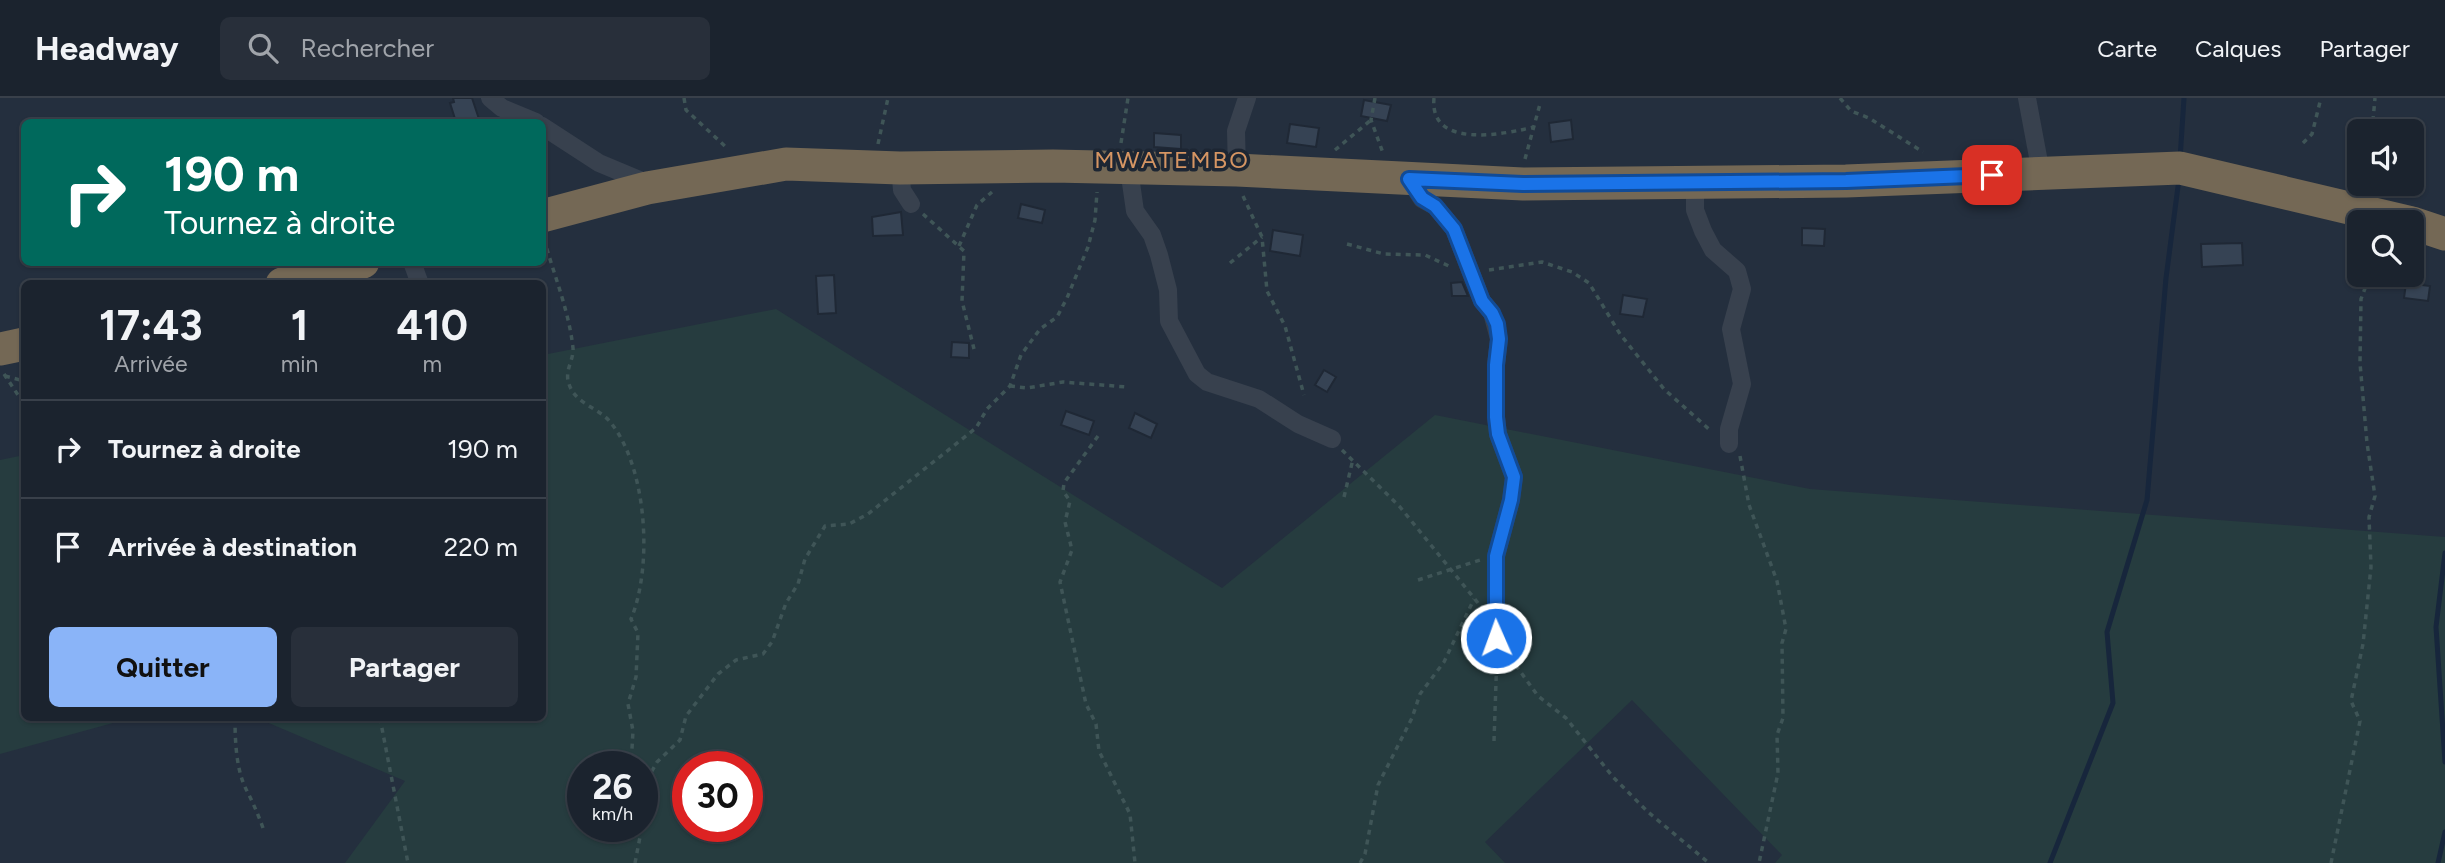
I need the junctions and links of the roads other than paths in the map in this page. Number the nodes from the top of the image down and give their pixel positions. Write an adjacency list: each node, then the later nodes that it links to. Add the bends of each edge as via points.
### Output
1 (490, 98): 4 (street)
2 (1247, 98): 8 (street, via 1237,131)
3 (2027, 98): 9 (street)
4 (529, 119)
5 (546, 129): 12 (street)
6 (890, 168): 7 (highway); 12 (highway, via 786,164); 13 (street)
7 (1115, 169): 8 (highway); 22 (street, via 1152,235 1168,290 1169,321 1197,374 1207,382 1259,399 1298,425)
8 (1237, 170): 10 (highway)
9 (2041, 173): 11 (highway); 14 (highway, via 2180,168)
10 (1403, 179): 11 (highway, via 1523,184); 24 (street, via 1454,229 1497,324 1496,417 1514,477 1496,556)
11 (1695, 181): 23 (street, via 1695,210 1703,231 1713,250 1737,271 1742,289 1731,330 1742,384 1728,429)
12 (647, 188): 15 (highway)
13 (911, 204)
14 (2356, 210)
15 (546, 215)
16 (2424, 227): 17 (highway)
17 (2445, 234)
18 (348, 266): 19 (highway)
19 (297, 280)
20 (21, 347): 21 (highway)
21 (3, 363)
22 (1332, 439)
23 (1729, 444)
24 (1496, 638)

